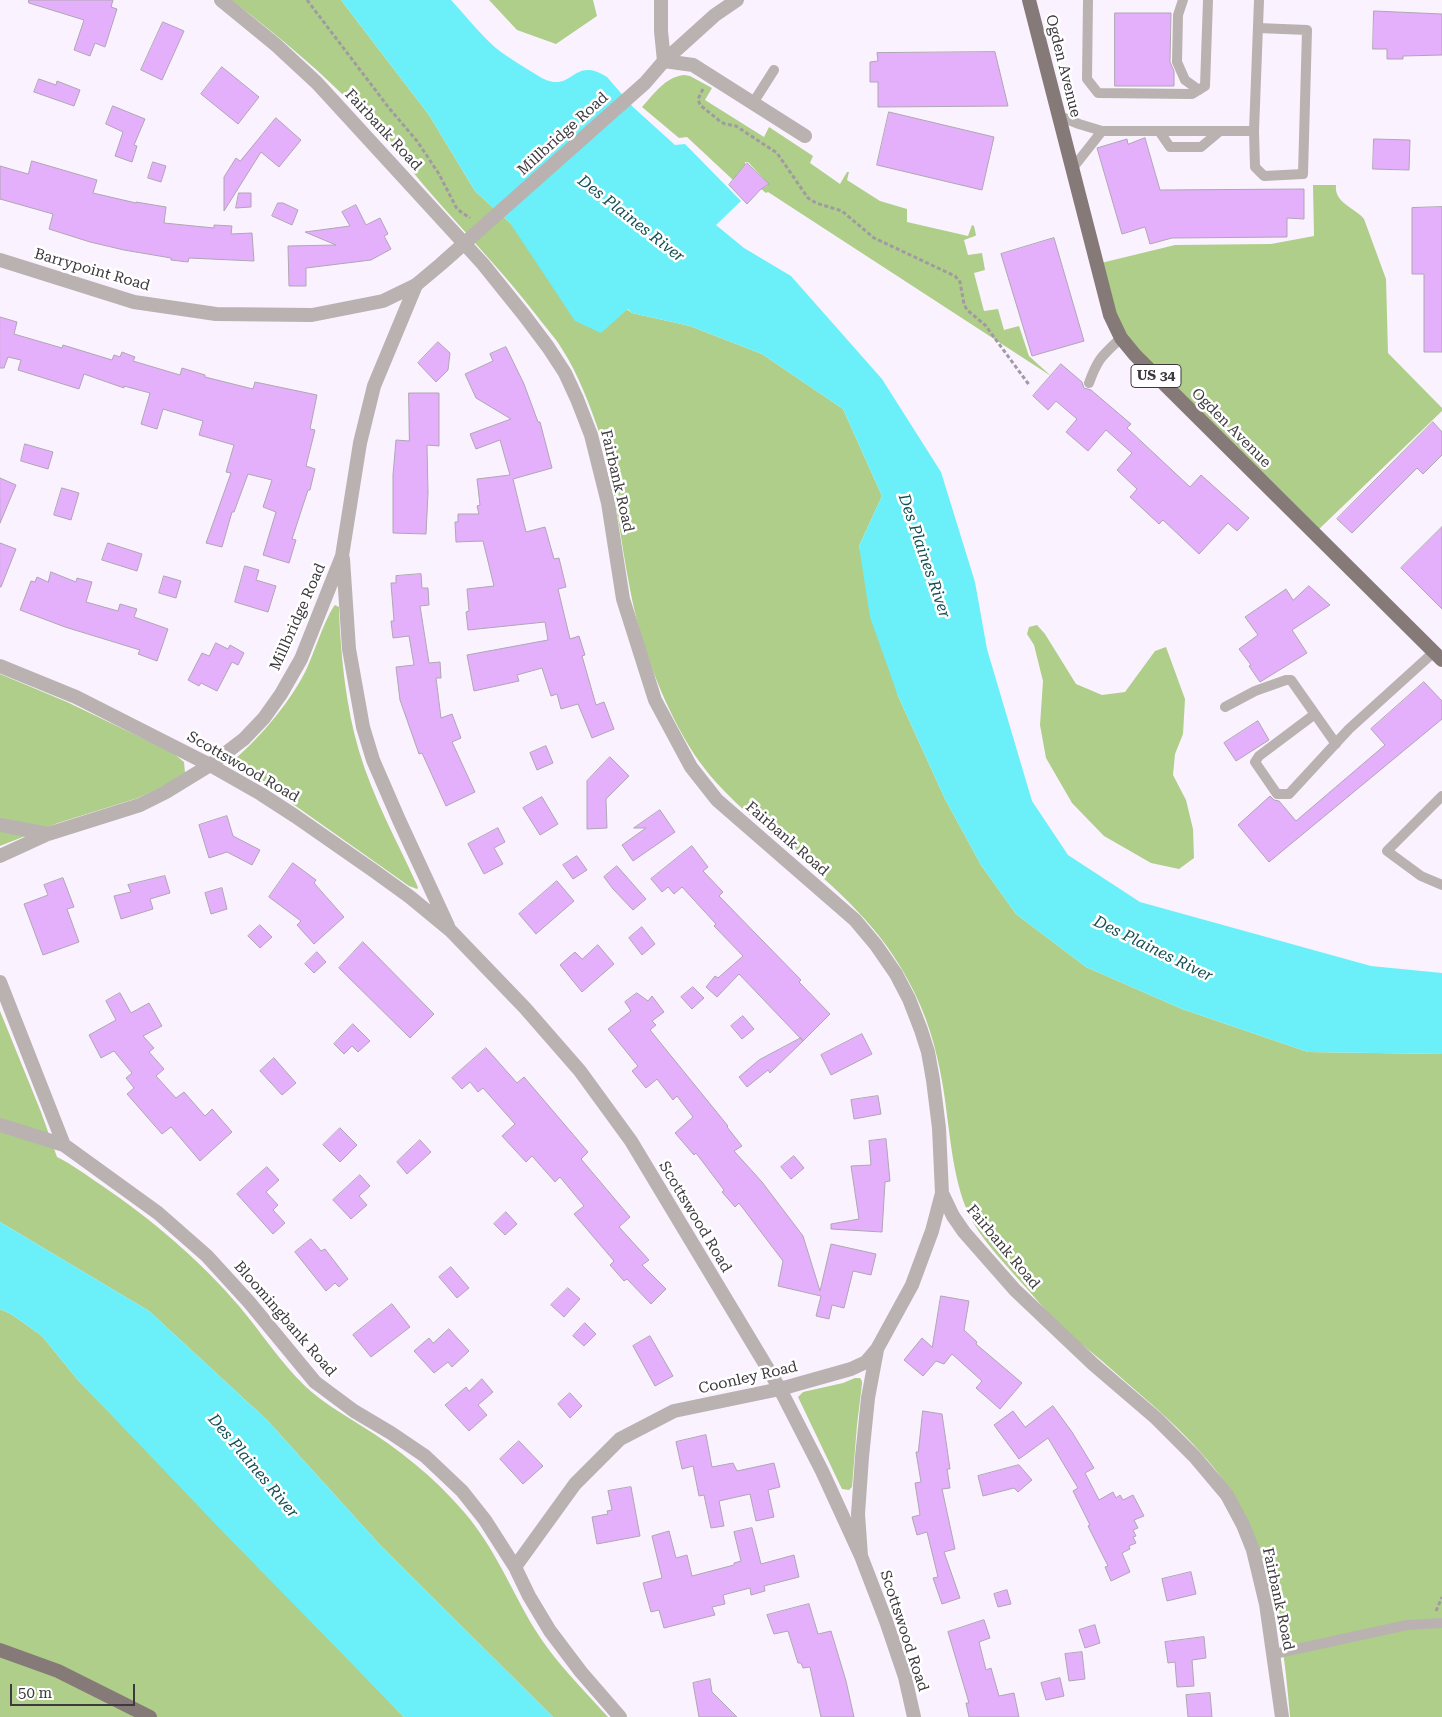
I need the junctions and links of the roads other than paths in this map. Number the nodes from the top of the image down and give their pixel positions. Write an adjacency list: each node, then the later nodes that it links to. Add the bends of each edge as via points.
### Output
1 (221, 0): 22 (street, Fairbank Road, via 317,83)
2 (660, 0): 10 (street)
3 (737, 0): 10 (street, Millbridge Road, via 715,15)
4 (1029, 0): 14 (main road, Ogden Avenue / US 34)
5 (1088, 0): 12 (lane, via 1087,79 1098,93 1192,94)
6 (1183, 0): 12 (lane, via 1178,15 1177,62 1185,80)
7 (1208, 0): 12 (lane, via 1206,86)
8 (1259, 0): 9 (lane)
9 (1258, 28): 18 (lane); 18 (lane, via 1307,30 1303,174 1264,176 1255,167)
10 (664, 61): 13 (street, via 693,65); 21 (street, Millbridge Road, via 646,82)
11 (774, 70): 13 (lane)
12 (1199, 90)
13 (753, 103): 19 (street)
14 (1058, 116): 15 (lane); 20 (main road, Ogden Avenue / US 34)
15 (1102, 131): 16 (lane); 20 (lane)
16 (1159, 131): 17 (lane); 17 (lane, via 1170,147 1201,147)
17 (1220, 131): 18 (lane)
18 (1254, 131)
19 (805, 136)
20 (1072, 169): 25 (main road, Ogden Avenue / US 34, via 1110,315)
21 (480, 230): 22 (street, Barrypoint Road)
22 (464, 244): 24 (street, Barrypoint Road); 43 (street, Fairbank Road, via 548,347 578,399 602,478 623,599 655,700 691,767 717,800 855,920 876,944 909,999 922,1030 933,1080)
23 (0, 260): 24 (street, Barrypoint Road, via 134,302 216,314 312,315 383,301)
24 (416, 285): 27 (street, Millbridge Road, via 374,386 360,443)
25 (1121, 338): 26 (lane, via 1100,357); 28 (main road, Ogden Avenue / US 34)
26 (1089, 383)
27 (342, 556): 33 (street, Millbridge Road, via 301,659 281,694 244,739); 39 (street, Scottswood Road, via 349,649 363,727 373,760)
28 (1438, 656): 32 (lane, via 1349,729)
29 (0, 666): 33 (street, Scottswood Road, via 76,698)
30 (1225, 707): 31 (lane, via 1255,691 1291,680)
31 (1315, 714): 32 (lane); 32 (lane, via 1255,762 1277,794 1289,794)
32 (1336, 744)
33 (210, 765): 36 (street, Millbridge Road, via 140,805); 39 (street, Scottswood Road, via 295,816 410,897)
34 (1442, 797): 38 (lane, via 1387,851 1421,876)
35 (0, 824): 36 (street, Millbridge Road)
36 (48, 834): 37 (street, Millbridge Road)
37 (0, 856)
38 (1442, 885)
39 (450, 930): 45 (street, Scottswood Road, via 580,1071 631,1141)
40 (0, 982): 42 (street)
41 (0, 1125): 42 (street, Bloomingbank Road)
42 (64, 1145): 47 (street, Bloomingbank Road, via 158,1212 207,1256 315,1382 425,1456 456,1485 485,1520)
43 (942, 1193): 44 (street, Coonley Road, via 932,1232 912,1284); 50 (street, Fairbank Road, via 964,1232 1015,1290 1156,1418 1195,1456 1227,1495 1253,1550)
44 (877, 1349): 45 (street, Coonley Road, via 866,1362 851,1370); 46 (street, Scottswood Road, via 862,1456 858,1514)
45 (780, 1389): 46 (street, Scottswood Road); 47 (street, Coonley Road, via 674,1412 620,1439 575,1484)
46 (861, 1556): 53 (street, Scottswood Road, via 905,1677)
47 (515, 1567): 52 (street, Bloomingbank Road, via 550,1631)
48 (1442, 1623): 50 (lane, via 1407,1625)
49 (0, 1650): 51 (main road, via 58,1671)
50 (1274, 1654): 54 (street, Fairbank Road)
51 (150, 1717)
52 (620, 1717)
53 (914, 1717)
54 (1282, 1717)

